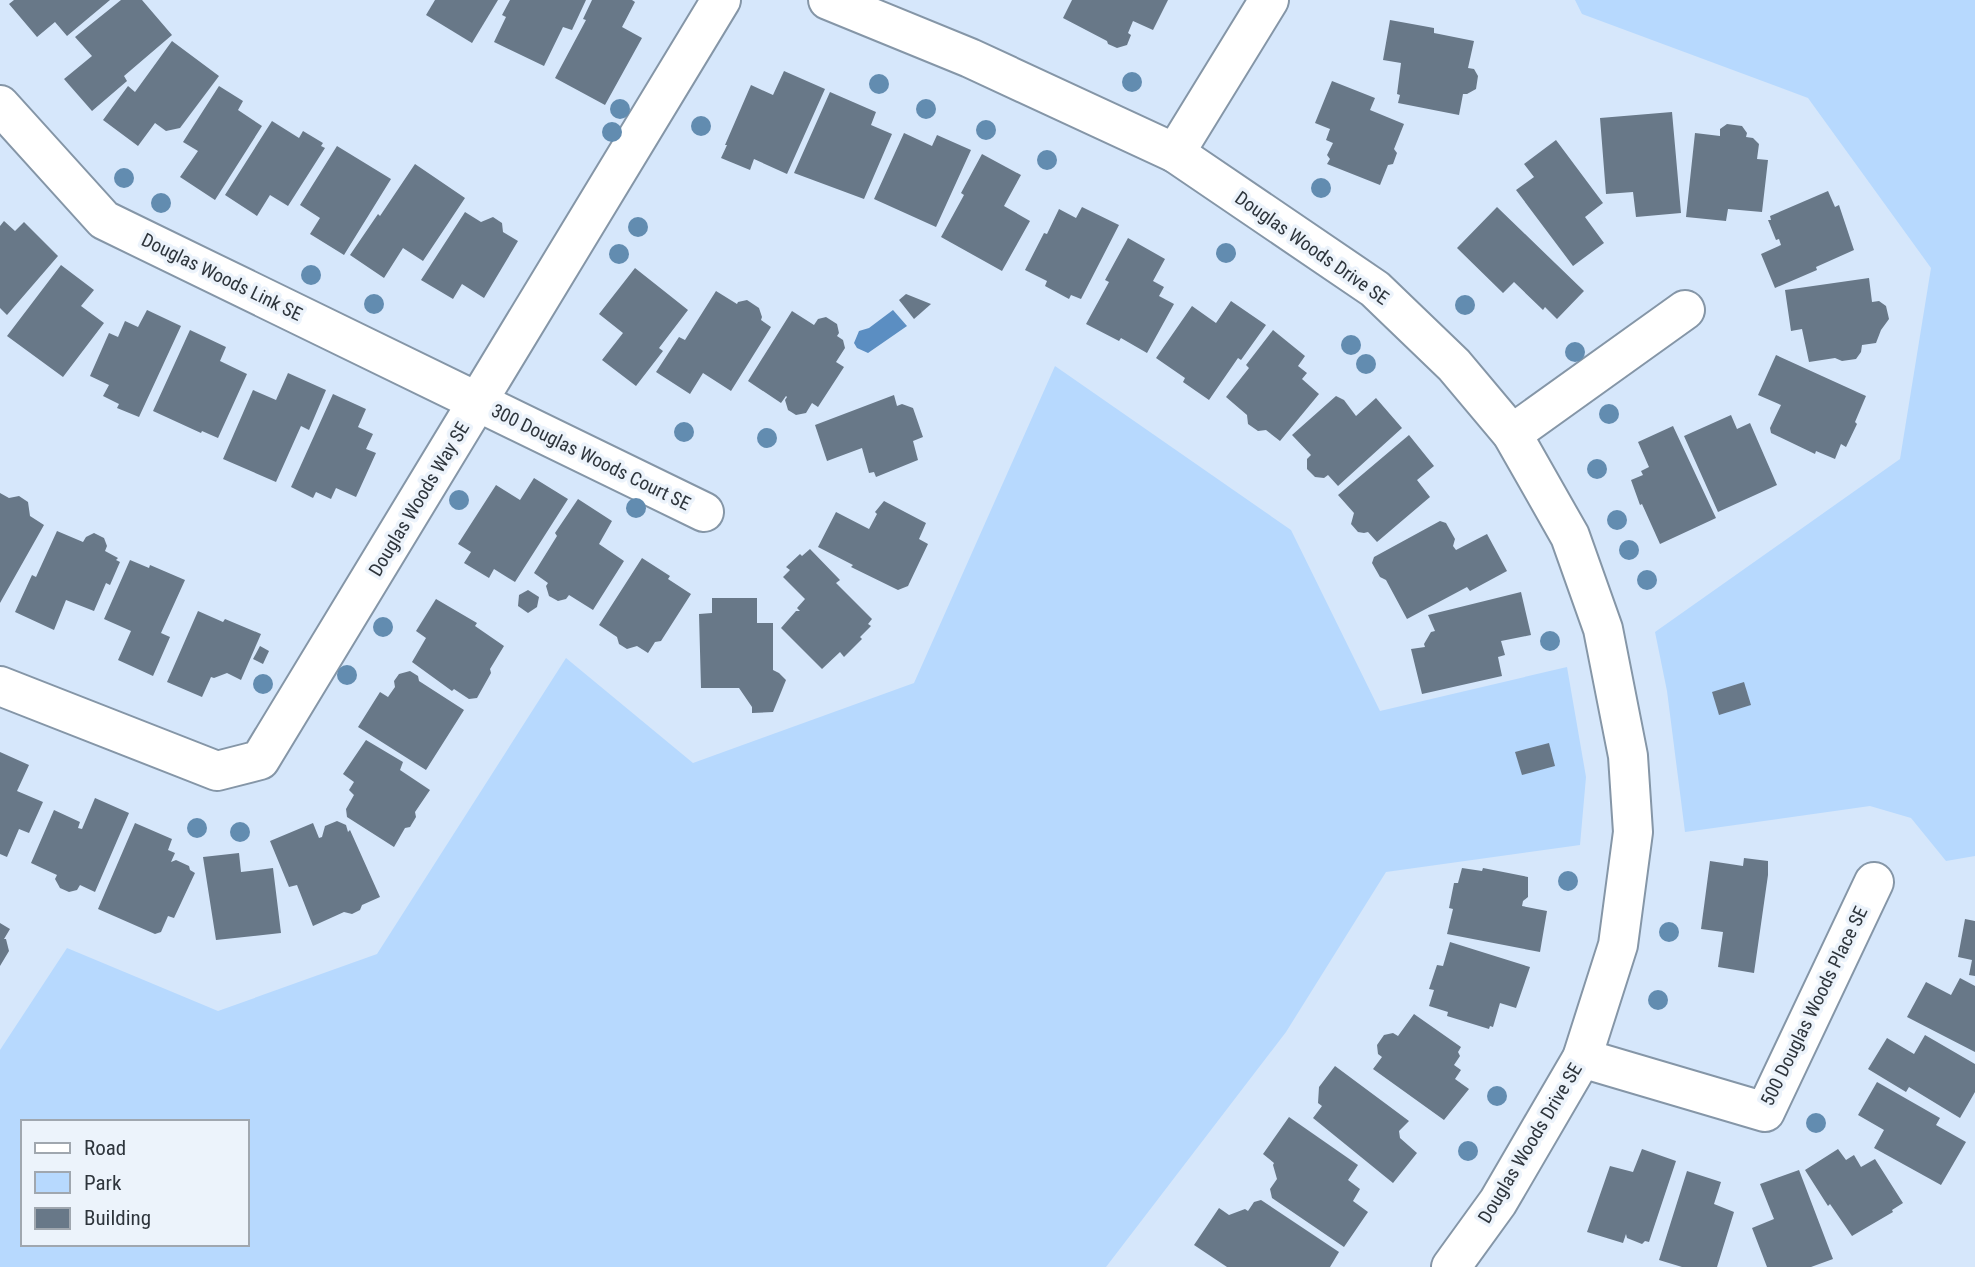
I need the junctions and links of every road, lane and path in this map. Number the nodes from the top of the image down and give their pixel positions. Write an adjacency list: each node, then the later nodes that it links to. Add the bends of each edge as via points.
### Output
1 (721, 0): 7 (street, Douglas Woods Way SE)
2 (828, 0): 5 (street, Douglas Woods Drive SE, via 970,58)
3 (1269, 0): 5 (street)
4 (0, 105): 7 (street, Douglas Woods Link SE, via 104,220)
5 (1175, 153): 8 (street, Douglas Woods Drive SE, via 1375,289 1454,365)
6 (1685, 310): 8 (street)
7 (479, 401): 9 (street, 300 Douglas Woods Court SE); 10 (street, Douglas Woods Way SE, via 260,760 217,771)
8 (1512, 434): 12 (street, Douglas Woods Drive SE, via 1570,536 1604,629 1628,756 1633,832 1618,944)
9 (704, 512)
10 (0, 687)
11 (1874, 882): 12 (street, 500 Douglas Woods Place SE, via 1765,1112)
12 (1582, 1058): 13 (street, Douglas Woods Drive SE, via 1498,1202)
13 (1451, 1267)

